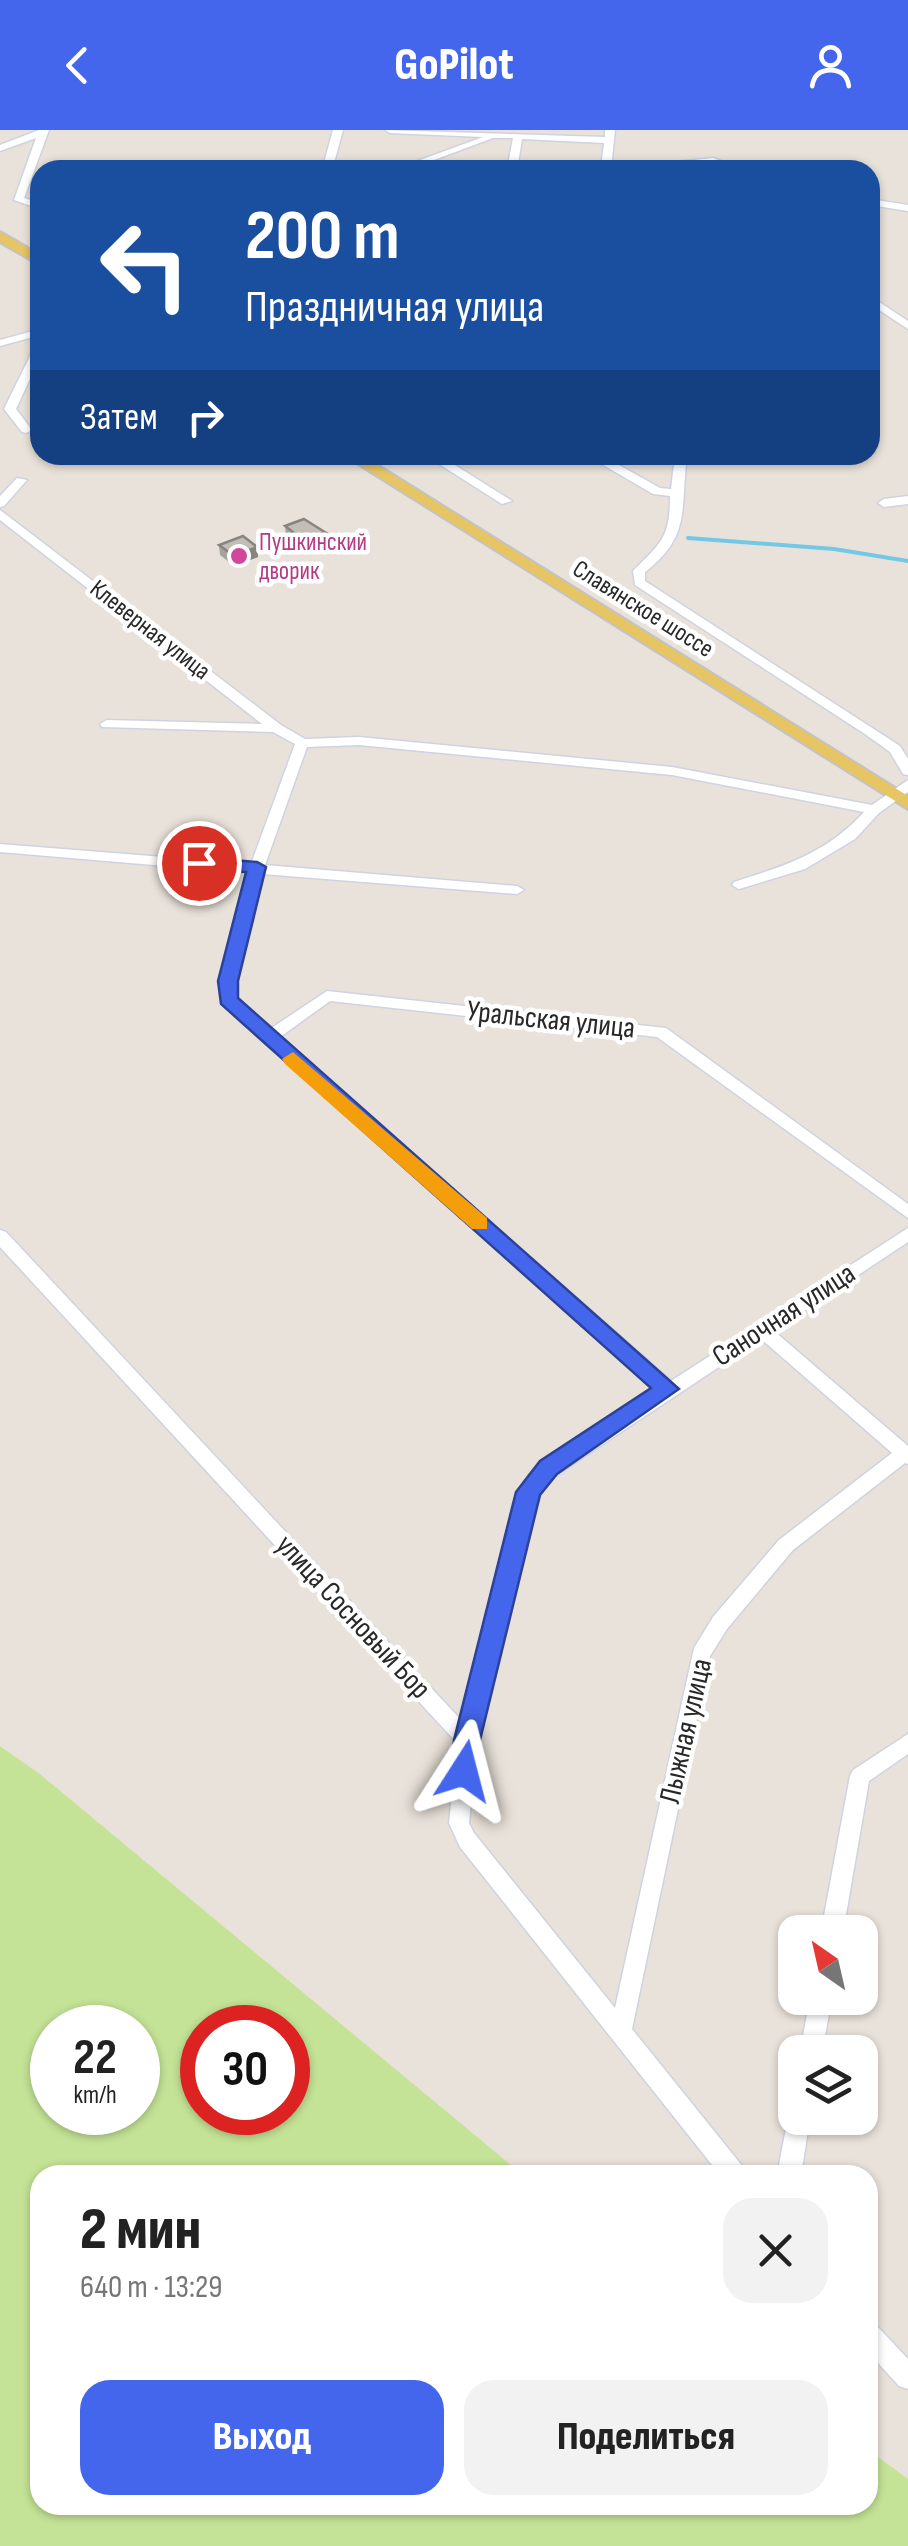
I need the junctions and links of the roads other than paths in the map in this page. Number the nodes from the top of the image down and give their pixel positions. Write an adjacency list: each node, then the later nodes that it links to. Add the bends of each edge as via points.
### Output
1 (338, 130): 9 (street)
2 (390, 130): 4 (street)
3 (42, 132): 7 (street); 8 (street)
4 (499, 134): 6 (street); 10 (street)
5 (610, 135): 6 (street); 12 (street)
6 (518, 136): 11 (street)
7 (0, 148)
8 (34, 160)
9 (329, 160)
10 (426, 160)
11 (514, 160)
12 (608, 160)
13 (30, 171): 14 (street, via 19,200)
14 (30, 203)
15 (880, 204): 16 (street)
16 (908, 208)
17 (0, 236): 18 (main road)
18 (30, 255)
19 (880, 306): 20 (street)
20 (908, 326)
21 (30, 335): 22 (street)
22 (0, 343)
23 (30, 367): 24 (street, via 10,410)
24 (26, 430)
25 (367, 465): 40 (main road, Славянское шоссе)
26 (447, 465): 32 (street)
27 (610, 465): 30 (street, via 657,491)
28 (680, 465): 30 (street)
29 (21, 480): 33 (street)
30 (676, 493): 39 (street, via 677,531 639,571 640,582 870,731 895,749)
31 (908, 500): 34 (street)
32 (506, 501)
33 (0, 503)
34 (884, 503)
35 (0, 514): 37 (street, Клеверная улица)
36 (107, 724): 37 (street)
37 (276, 728): 38 (street, Клеверная улица)
38 (302, 743): 41 (street, via 359,741 672,771); 43 (street)
39 (908, 771)
40 (904, 795): 41 (street)
41 (874, 810): 44 (street, via 850,836 800,866)
42 (0, 848): 43 (street)
43 (257, 867): 45 (street); 46 (street, via 228,1000)
44 (739, 885)
45 (517, 890)
46 (268, 1038): 47 (street, Уральская улица, via 327,996 661,1032); 51 (street)
47 (908, 1212)
48 (908, 1234): 50 (street, Саночная улица)
49 (0, 1236): 53 (street, улица Сосновый Бор)
50 (762, 1330): 51 (street, Саночная улица); 52 (street, Лыжная улица)
51 (668, 1389): 53 (street, Саночная улица, via 548,1467 528,1492)
52 (906, 1456): 56 (street, Лыжная улица, via 786,1545 701,1654)
53 (467, 1740): 56 (street, via 459,1822 467,1840)
54 (908, 1743): 55 (street, via 860,1776)
55 (835, 1915)
56 (622, 2030): 58 (street)
57 (796, 2135): 59 (street)
58 (726, 2165)
59 (791, 2165)
60 (878, 2346): 61 (street)
61 (908, 2377)

